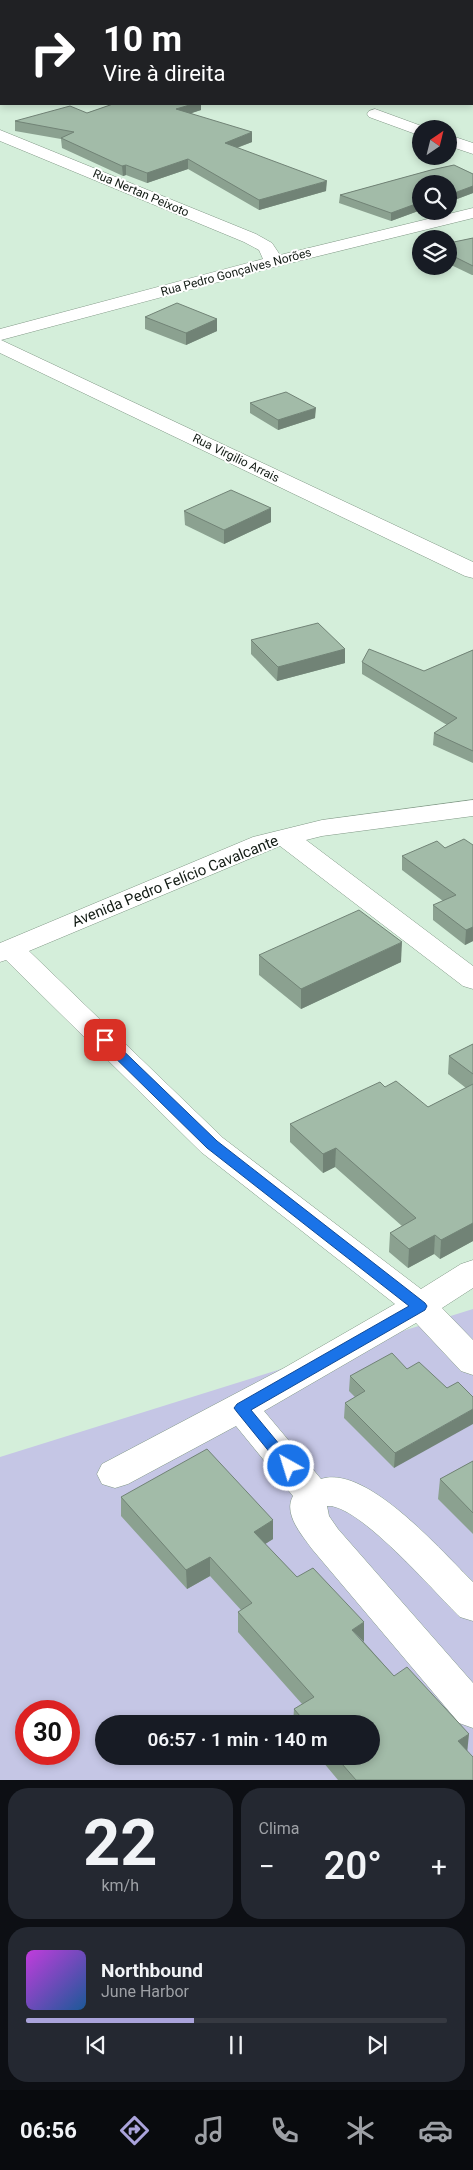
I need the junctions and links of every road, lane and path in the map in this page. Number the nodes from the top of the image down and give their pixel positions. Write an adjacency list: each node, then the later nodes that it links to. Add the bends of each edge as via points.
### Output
1 (375, 114): 2 (street)
2 (412, 128)
3 (0, 134): 7 (street, Rua Nertan Peixoto, via 250,238 270,249)
4 (458, 143): 5 (street)
5 (473, 149)
6 (473, 213): 7 (street, Rua Pedro Gonçalves Norões)
7 (272, 262): 8 (street, Rua Pedro Gonçalves Norões)
8 (0, 335)
9 (0, 346): 10 (street, Rua Virgilio Arrais)
10 (473, 571)
11 (473, 808): 12 (street, Avenida Pedro Felício Cavalcante, via 322,828)
12 (285, 837): 13 (street, Avenida Pedro Felício Cavalcante, via 262,843); 14 (street)
13 (5, 951): 16 (street, via 212,1144)
14 (473, 980)
15 (473, 1272): 16 (street)
16 (420, 1306): 17 (street); 18 (street)
17 (473, 1362)
18 (242, 1408): 19 (street); 20 (street)
19 (115, 1474)
20 (313, 1495): 21 (street, via 340,1493 371,1507); 22 (street, via 308,1502 308,1510 317,1529)
21 (473, 1606)
22 (473, 1711)

